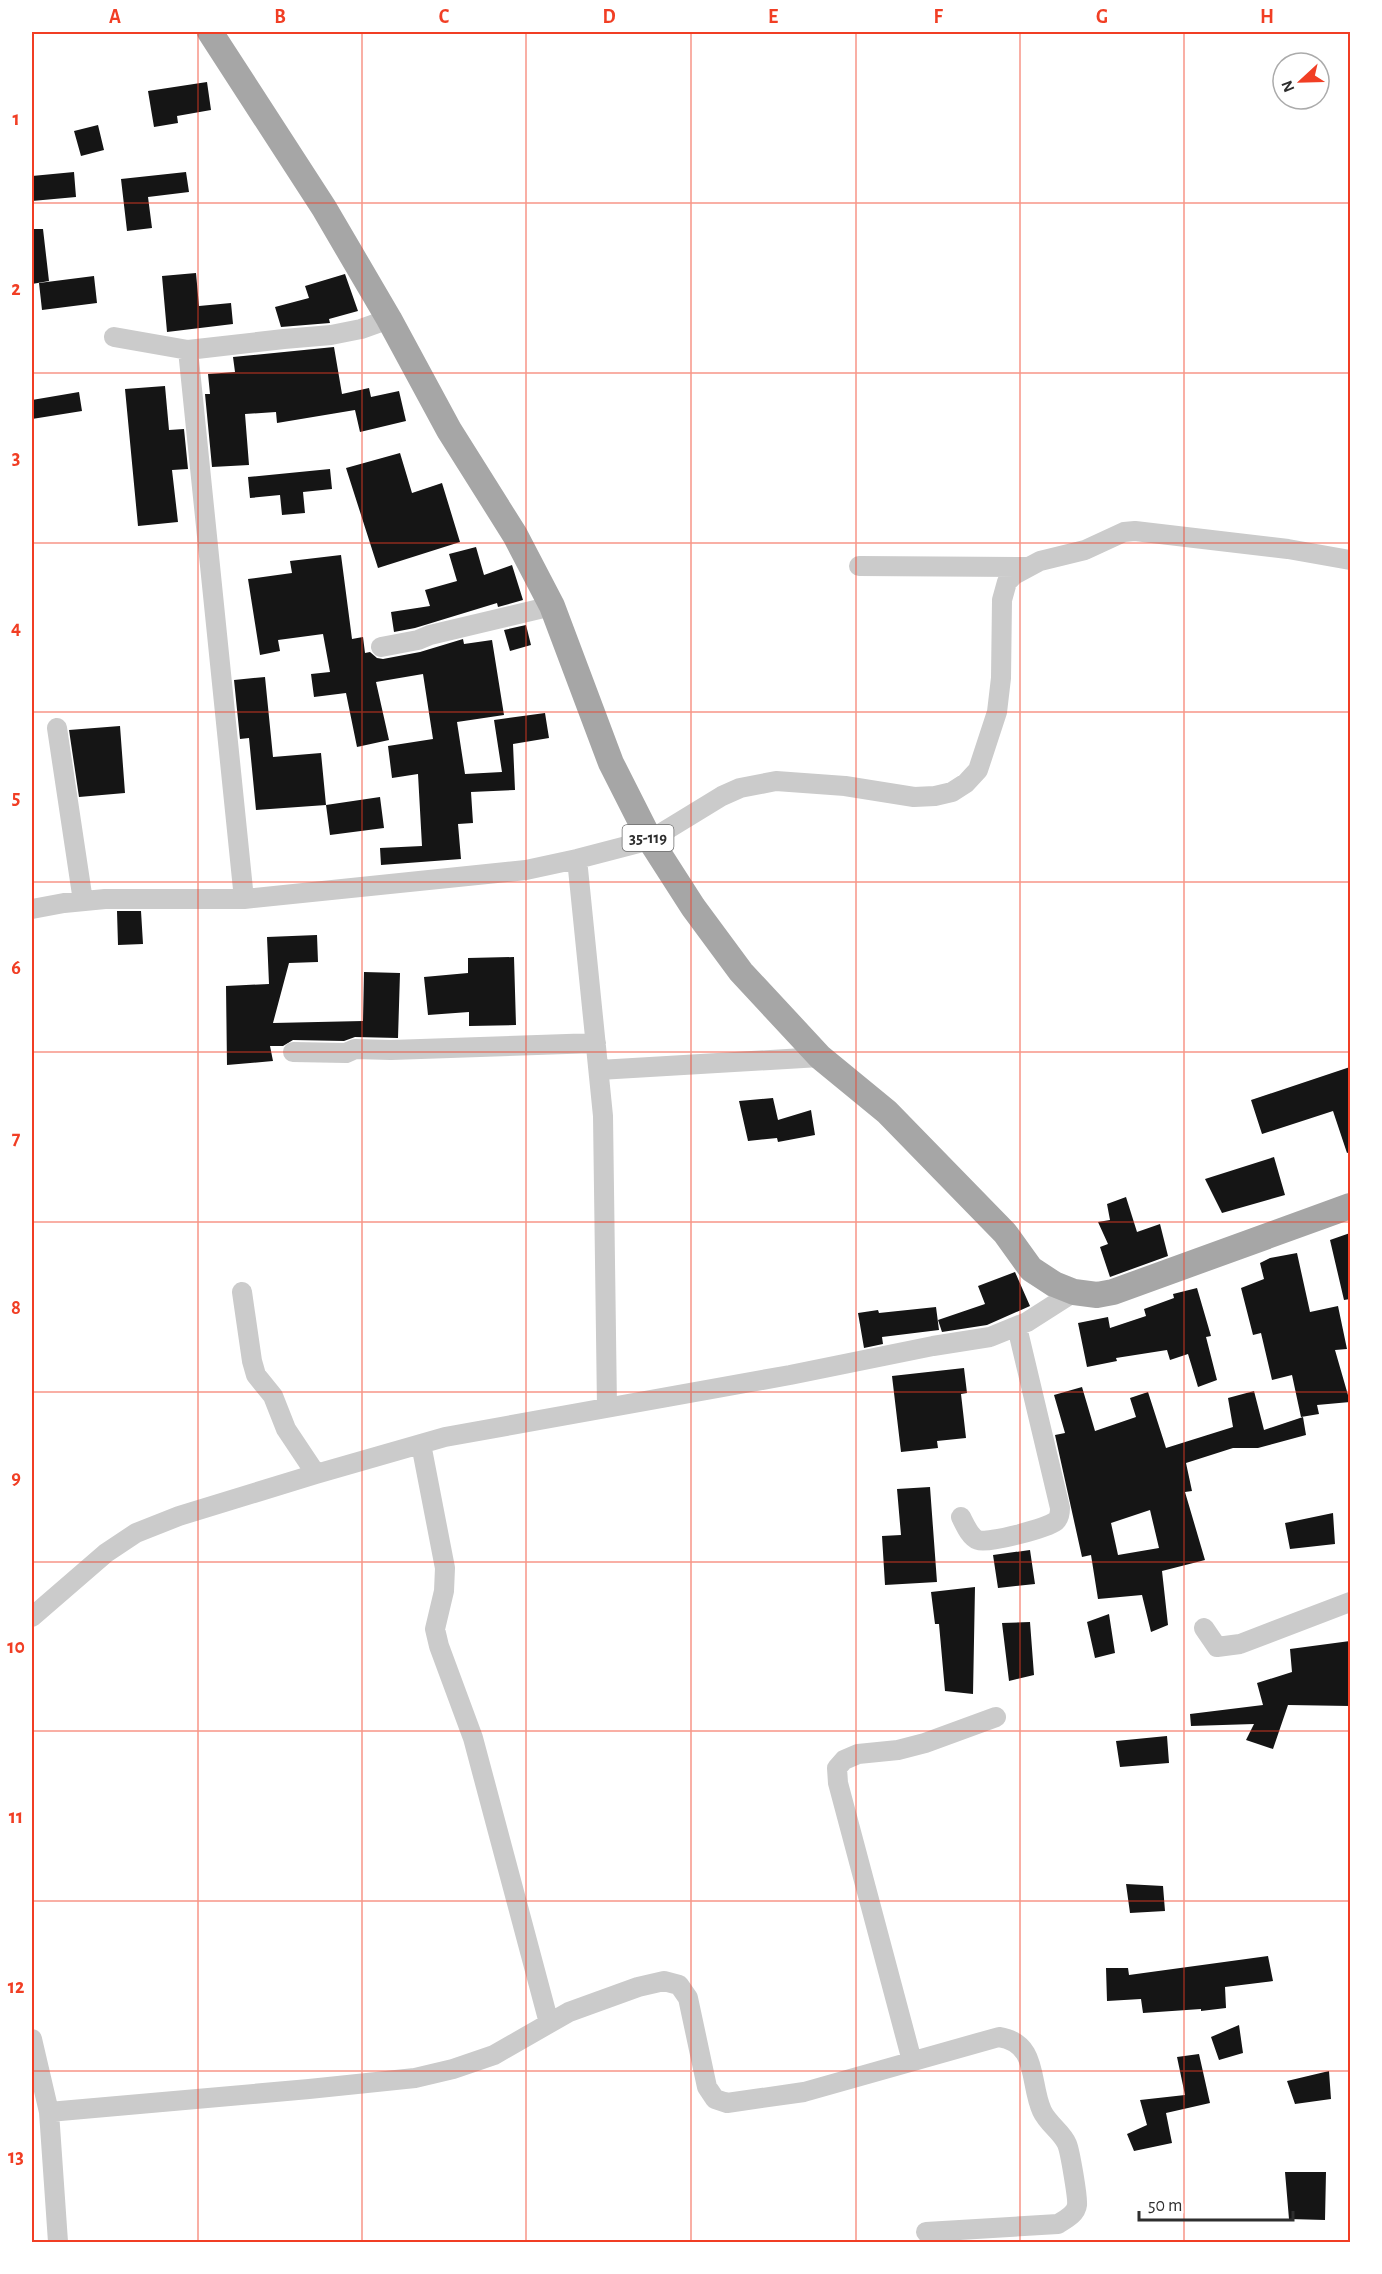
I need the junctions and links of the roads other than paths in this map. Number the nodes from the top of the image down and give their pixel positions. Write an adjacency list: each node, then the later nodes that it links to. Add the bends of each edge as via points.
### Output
1 (210, 32): 2 (main road, 35-119, via 324,208)
2 (388, 319): 4 (street, via 331,335); 8 (main road, 35-119)
3 (114, 337): 4 (street)
4 (188, 350): 13 (street)
5 (1350, 560): 7 (street, via 1135,531)
6 (859, 566): 7 (street)
7 (1026, 567): 11 (street, via 1008,582 1002,600 997,712 978,770 966,783 952,792 914,797 824,783 757,783 722,795)
8 (552, 606): 9 (street); 11 (main road, 35-119, via 611,763)
9 (381, 648)
10 (57, 728): 14 (street)
11 (650, 840): 12 (street); 18 (main road, 35-119, via 741,972)
12 (578, 859): 13 (street, via 526,870); 16 (street)
13 (244, 899): 14 (street)
14 (83, 901): 15 (street)
15 (32, 909)
16 (596, 1043): 17 (street); 19 (street)
17 (293, 1052)
18 (820, 1057): 19 (street); 22 (main road, 35-119, via 887,1112 1005,1233 1031,1269)
19 (599, 1070): 24 (street)
20 (1350, 1206): 22 (main road, 35-119, via 1113,1292)
21 (242, 1292): 26 (street, via 256,1375 273,1396 286,1429)
22 (1074, 1292): 23 (street)
23 (1017, 1327): 24 (street, via 990,1337); 27 (street, via 1060,1514 1056,1521 1034,1530 991,1541 977,1540)
24 (607, 1407): 25 (street)
25 (421, 1444): 26 (street); 32 (street, via 446,1568 435,1629 473,1738)
26 (316, 1473): 29 (street, via 136,1533 106,1553)
27 (961, 1517)
28 (1350, 1602): 30 (street, via 1240,1644 1216,1647)
29 (32, 1617)
30 (1204, 1628)
31 (996, 1717): 34 (street, via 926,1743 858,1754 837,1768)
32 (549, 2023): 34 (street, via 638,1987 664,1981 680,1985 688,1998 707,2086 715,2099 727,2103 804,2092); 35 (street, via 494,2055 415,2078)
33 (32, 2039): 35 (street)
34 (912, 2061): 36 (street, via 999,2037 1022,2047 1041,2110 1068,2145 1077,2205 1071,2216 1058,2224)
35 (49, 2112): 37 (street)
36 (926, 2232)
37 (58, 2242)

